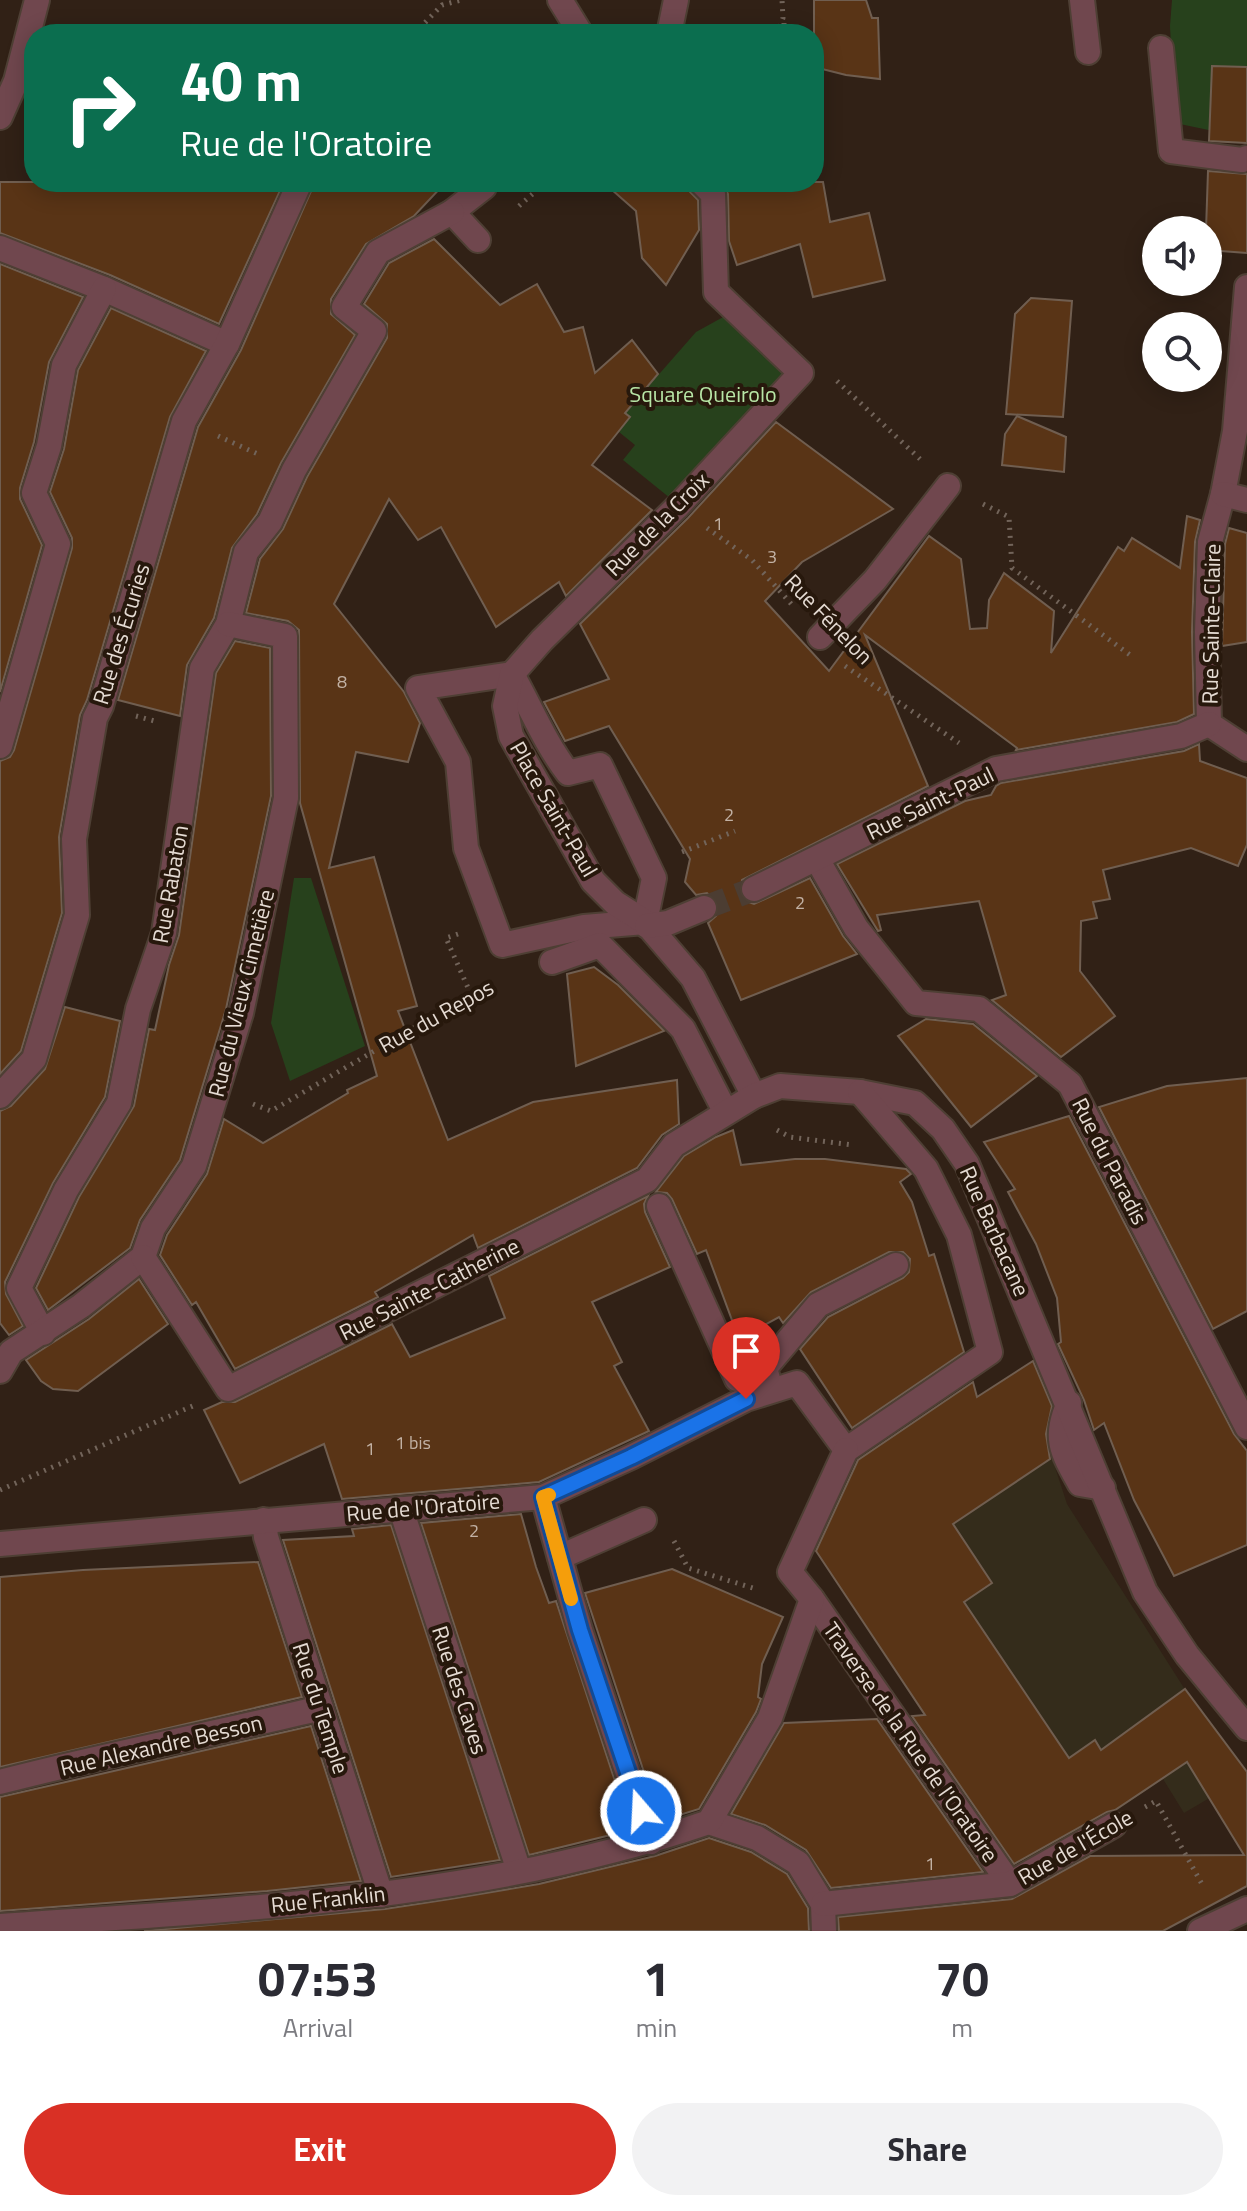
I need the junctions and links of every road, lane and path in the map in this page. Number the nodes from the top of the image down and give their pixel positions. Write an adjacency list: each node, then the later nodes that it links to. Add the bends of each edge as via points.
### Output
1 (37, 0): 8 (street)
2 (461, 0): 9 (path, via 442,5)
3 (560, 0): 10 (street)
4 (676, 0): 11 (street)
5 (782, 0): 7 (path)
6 (1082, 0): 16 (street)
7 (783, 18): 12 (path); 13 (path)
8 (31, 24)
9 (424, 24)
10 (575, 24)
11 (671, 24)
12 (781, 24)
13 (783, 24)
14 (1161, 48): 19 (street, via 1171,151)
15 (24, 52): 17 (street)
16 (1088, 52)
17 (17, 80): 18 (street)
18 (0, 117)
19 (1247, 158)
20 (295, 192): 28 (street, Rue des Écuries)
21 (478, 192): 23 (street)
22 (711, 192): 37 (street, Rue de la Croix, via 716,292 801,373)
23 (452, 212): 24 (street); 30 (street, Rue Rabaton, via 378,252 344,307 374,331)
24 (478, 240)
25 (0, 248): 27 (street)
26 (1247, 287): 32 (street, Rue Sainte-Claire, via 1235,431)
27 (104, 289): 28 (street); 41 (street, via 64,365 34,493 58,544)
28 (227, 344): 29 (street, Rue des Écuries)
29 (184, 421): 30 (path); 38 (street, Rue des Écuries)
30 (294, 470): 35 (street, Rue Rabaton, via 270,522 246,552)
31 (948, 486): 36 (street, via 875,580)
32 (1223, 494): 33 (street); 39 (street, Rue Sainte-Claire, via 1210,542)
33 (1247, 500)
34 (696, 520): 36 (path, Rue Fénelon, via 752,560)
35 (228, 624): 40 (street, Rue Rabaton, via 202,668); 53 (street, Rue du Vieux Cimetière, via 285,636 286,798 241,1013)
36 (820, 637): 43 (path, Rue Fénelon, via 846,667)
37 (512, 674): 46 (street, Place Saint-Paul, via 549,749 568,773 600,765); 49 (street, Place Saint-Paul, via 505,706 511,736 593,881); 49 (street, via 418,688 458,762 466,848 502,945 584,927)
38 (101, 706): 40 (path); 55 (street, Rue des Écuries, via 74,839 77,915 34,1059)
39 (1209, 724): 42 (street); 43 (street, Rue Saint-Paul, via 1181,736)
40 (193, 731): 62 (street, Rue Rabaton, via 164,933 138,1009 119,1103 66,1190 19,1288)
41 (0, 746)
42 (1247, 749)
43 (996, 769): 45 (street, Rue Saint-Paul)
44 (735, 831): 46 (path)
45 (817, 859): 47 (street, Rue Saint-Paul); 67 (street, Rue du Paradis, via 856,928 916,1003 979,1009 1070,1084)
46 (648, 865): 49 (street, Place Saint-Paul, via 654,878)
47 (754, 889)
48 (704, 908): 49 (street, via 668,923)
49 (646, 924): 56 (street, via 693,978)
50 (446, 938): 52 (path)
51 (552, 962): 53 (path, Rue du Repos, via 489,984 271,1111); 57 (street, via 600,945 683,1029)
52 (469, 990)
53 (218, 1090): 60 (street, Rue du Vieux Cimetière, via 194,1166 153,1228)
54 (860, 1092): 56 (street, Rue Barbacane, via 780,1086); 68 (street, via 926,1169 959,1235 990,1352); 79 (street, Rue Barbacane, via 915,1103 943,1129 967,1164 1145,1592 1187,1655)
55 (0, 1096)
56 (754, 1096): 57 (street, Rue Sainte-Catherine); 58 (path, via 763,1124 790,1137)
57 (725, 1111): 60 (street, Rue Sainte-Catherine, via 674,1145 647,1180 228,1389)
58 (862, 1148)
59 (659, 1206): 64 (street)
60 (143, 1257): 62 (street)
61 (896, 1265): 65 (street, via 818,1305 765,1368)
62 (43, 1333): 63 (street, via 11,1352)
63 (0, 1371)
64 (737, 1379)
65 (771, 1390): 68 (street, Rue de l'Oratoire, via 797,1383); 70 (street, Rue de l'Oratoire)
66 (199, 1403): 69 (path)
67 (1247, 1427)
68 (846, 1450): 77 (street, Traverse de la Rue de l'Oratoire, via 790,1572)
69 (0, 1490)
70 (543, 1497): 71 (street, Rue de l'Oratoire); 76 (street)
71 (401, 1509): 72 (street, Rue de l'Oratoire); 84 (street, Rue des Caves)
72 (264, 1520): 75 (street, Rue de l'Oratoire); 78 (street, Rue du Temple)
73 (644, 1520): 76 (street)
74 (674, 1541): 77 (path, via 688,1568 768,1593)
75 (0, 1544)
76 (560, 1557): 83 (street)
77 (812, 1599): 81 (street, via 770,1718); 85 (street, Traverse de la Rue de l'Oratoire)
78 (321, 1708): 80 (street, Rue Alexandre Besson); 86 (street, Rue du Temple)
79 (1247, 1728)
80 (0, 1782)
81 (709, 1822): 83 (street, Rue Franklin); 88 (street, via 757,1838 798,1863)
82 (1114, 1825): 85 (street, Rue de l'École); 87 (path, Rue de l'École, via 1156,1801)
83 (651, 1842): 84 (street, Rue Franklin)
84 (519, 1871): 86 (street, Rue Franklin)
85 (1010, 1884): 88 (street, Rue de l'École)
86 (381, 1895): 90 (street, Rue Franklin)
87 (1208, 1895)
88 (823, 1904): 92 (street)
89 (1247, 1909): 93 (street)
90 (130, 1924): 91 (street, Rue Franklin)
91 (0, 1926)
92 (824, 1931)
93 (1200, 1931)

